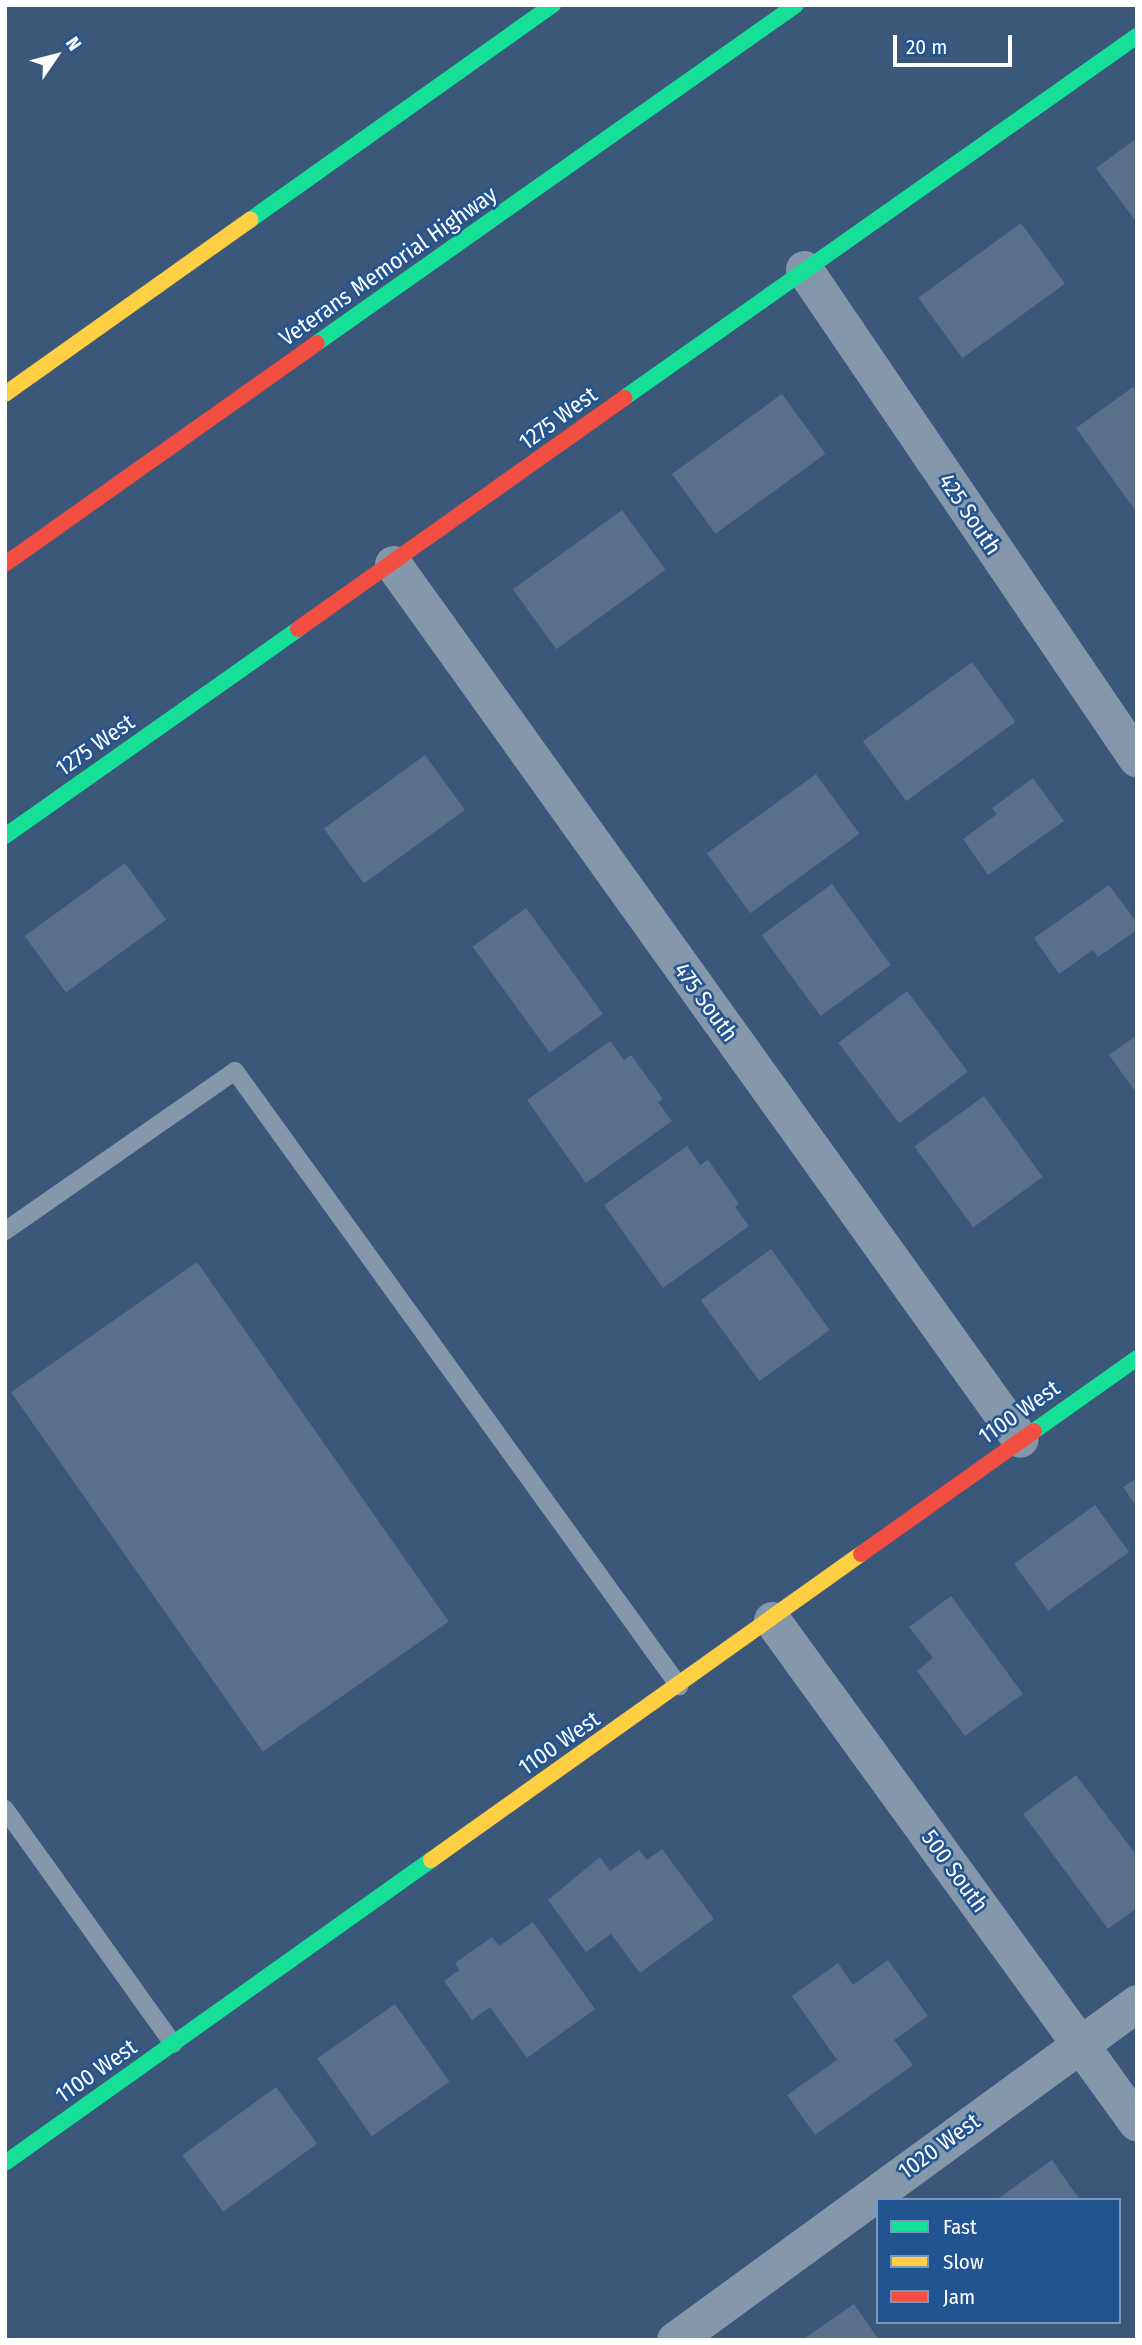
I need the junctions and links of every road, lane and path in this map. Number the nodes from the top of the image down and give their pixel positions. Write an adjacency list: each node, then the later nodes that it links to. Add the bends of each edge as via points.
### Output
1 (554, 5): 5 (main road)
2 (796, 5): 6 (main road, Veterans Memorial Highway)
3 (1137, 36): 4 (main road, 1275 West)
4 (804, 269): 7 (main road, 1275 West); 8 (street, 425 South)
5 (5, 394)
6 (5, 564)
7 (393, 565): 9 (main road, 1275 West); 12 (street, 475 South)
8 (1137, 759)
9 (5, 836)
10 (5, 1231): 14 (lane, via 235,1071)
11 (1137, 1358): 12 (main road, 1100 West)
12 (1020, 1439): 13 (main road, 1100 West)
13 (772, 1620): 14 (main road, 1100 West); 17 (street, 500 South)
14 (679, 1686): 18 (main road, 1100 West)
15 (5, 1809): 18 (lane)
16 (1137, 2003): 17 (street, 1020 West)
17 (1080, 2043): 19 (street, 500 South); 21 (street, 1020 West)
18 (173, 2044): 20 (main road, 1100 West)
19 (1137, 2123)
20 (5, 2162)
21 (675, 2340)

